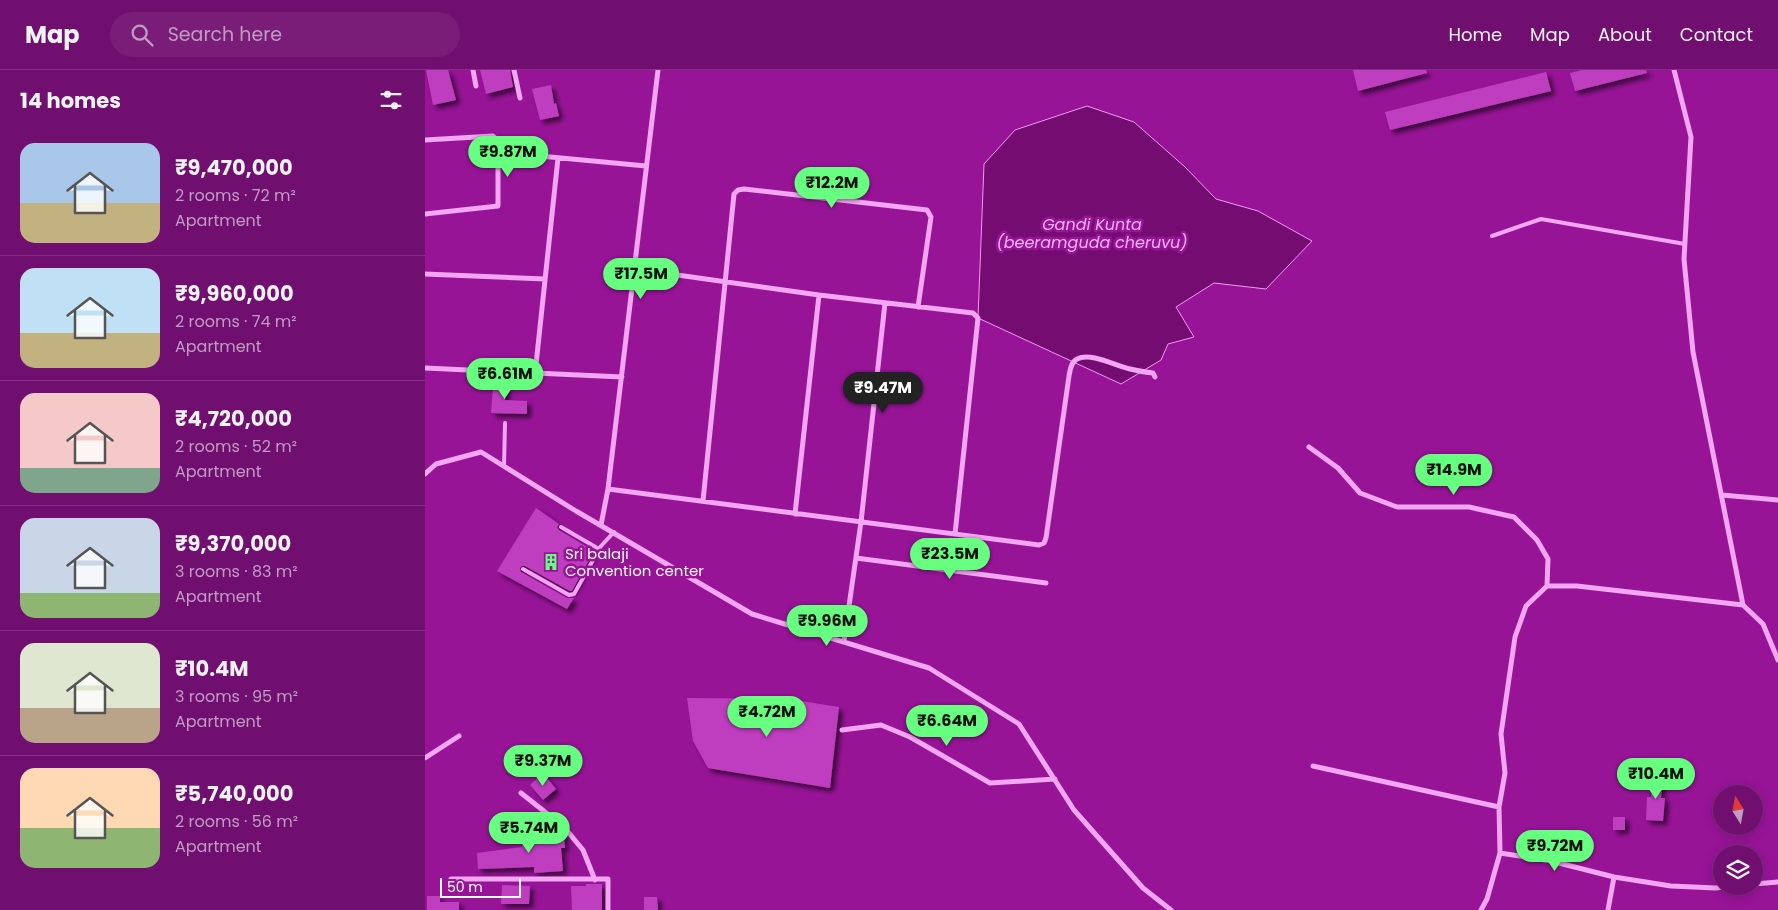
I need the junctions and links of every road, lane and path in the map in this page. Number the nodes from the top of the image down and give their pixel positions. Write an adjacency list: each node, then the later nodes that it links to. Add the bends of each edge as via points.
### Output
1 (473, 70): 6 (street)
2 (514, 70): 7 (street)
3 (653, 70): 4 (street)
4 (658, 70): 11 (street)
5 (1674, 70): 14 (street, via 1691,137)
6 (476, 86)
7 (520, 98)
8 (425, 140): 9 (street, via 493,136 497,140)
9 (498, 152): 10 (street); 12 (street, via 498,206)
10 (558, 158): 11 (street); 17 (street)
11 (646, 166): 15 (street)
12 (425, 214)
13 (1492, 236): 14 (lane, via 1541,219)
14 (1685, 244): 31 (street, via 1693,352)
15 (635, 270): 18 (street); 24 (street)
16 (425, 274): 17 (street)
17 (545, 279): 23 (street)
18 (726, 282): 19 (street); 21 (street, via 734,194 739,190 927,210 931,217); 33 (street)
19 (819, 295): 20 (street); 34 (street)
20 (885, 303): 21 (street); 35 (street)
21 (918, 306): 39 (street, via 973,312 978,318)
22 (425, 368): 23 (street)
23 (535, 374): 24 (street)
24 (621, 376): 30 (street)
25 (1155, 377): 39 (street, via 1153,373 1091,358 1075,361 1069,376 1044,543)
26 (505, 423): 28 (lane)
27 (1309, 447): 44 (street, via 1338,468 1360,493 1397,507 1469,507 1514,516 1537,540 1548,560)
28 (504, 466): 29 (street, via 481,452 435,464); 36 (street)
29 (425, 474)
30 (608, 489): 33 (street); 36 (street)
31 (1722, 495): 32 (street); 45 (street)
32 (1778, 500)
33 (703, 501): 34 (street)
34 (795, 514): 35 (street)
35 (861, 522): 39 (street); 41 (street)
36 (601, 524): 38 (street)
37 (561, 527): 40 (lane)
38 (614, 532): 40 (lane); 46 (street, via 752,614)
39 (955, 534)
40 (599, 550): 42 (lane, via 574,594 569,595)
41 (856, 558): 43 (street); 46 (street)
42 (523, 569)
43 (1046, 583)
44 (1547, 586): 45 (street, via 1577,586); 54 (street, via 1526,606 1515,637 1501,734 1505,773)
45 (1743, 605): 47 (street, via 1763,624)
46 (844, 641): 52 (street, via 929,668 1019,724)
47 (1778, 660)
48 (842, 730): 52 (street, via 881,725 910,737 990,783)
49 (459, 736): 50 (street)
50 (425, 758)
51 (1313, 766): 54 (street)
52 (1055, 779): 63 (street, via 1075,810 1143,888)
53 (521, 793): 58 (street, via 564,826 583,850)
54 (1499, 808): 55 (street)
55 (1500, 853): 56 (street, via 1551,861); 64 (street)
56 (1614, 877): 61 (street, via 1671,886); 65 (street)
57 (451, 879): 58 (street)
58 (595, 880): 62 (street, via 608,880)
59 (1778, 882): 60 (street)
60 (1763, 883)
61 (1713, 886)
62 (608, 910)
63 (1171, 910)
64 (1481, 910)
65 (1608, 910)

